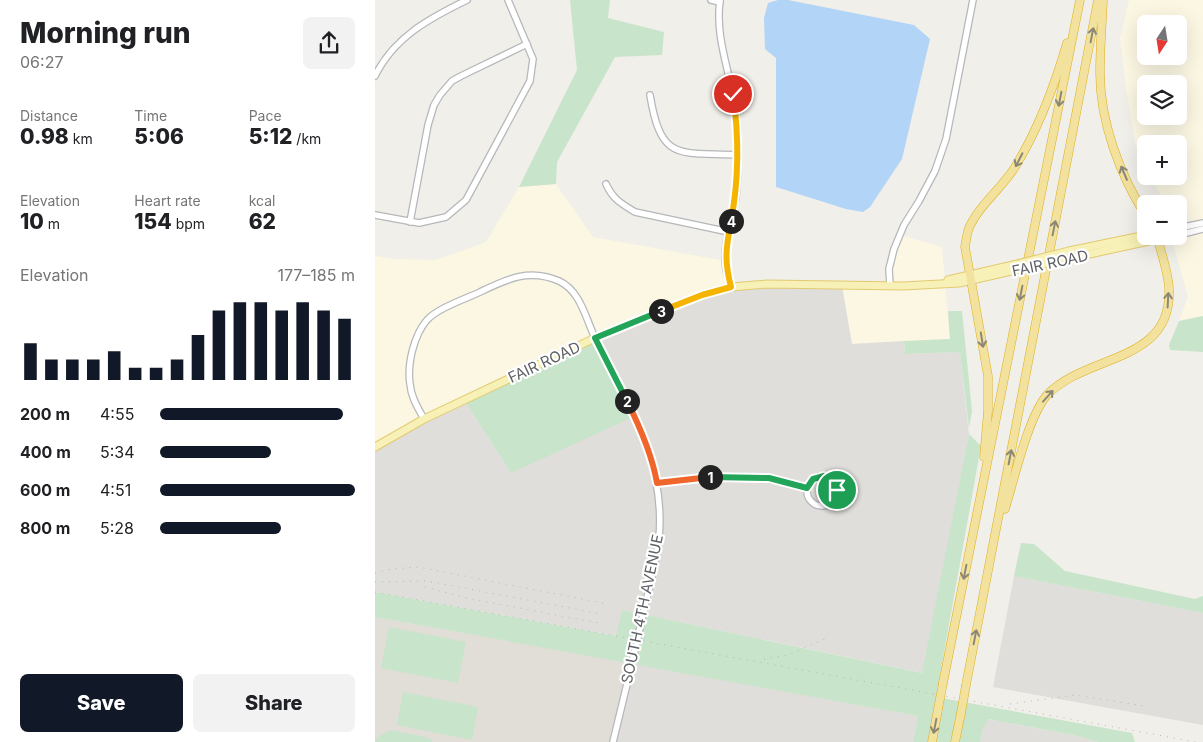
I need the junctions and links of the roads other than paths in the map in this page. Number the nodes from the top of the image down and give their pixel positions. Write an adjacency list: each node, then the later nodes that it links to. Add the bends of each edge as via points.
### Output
1 (467, 0): 10 (street, via 427,20 402,39)
2 (508, 0): 9 (street)
3 (711, 0): 8 (street)
4 (973, 0): 27 (street, via 946,139 935,171 904,225 894,250 889,268)
5 (1080, 0): 26 (highway, one-way to 26, via 1056,81 1035,127 1015,167 969,228 965,247); 34 (highway, one-way to 34)
6 (1098, 0): 35 (highway, one-way to 6)
7 (1103, 0): 14 (highway, one-way to 7, via 1123,171 1102,98)
8 (720, 1): 12 (street, via 718,21 733,94)
9 (527, 44): 16 (street, via 461,76 439,95 428,124); 16 (street, via 533,59 530,81 465,200 445,217)
10 (375, 76)
11 (650, 95): 12 (street, via 660,134 674,150)
12 (737, 155): 20 (street, via 736,196)
13 (606, 184): 20 (street, via 611,195 635,212)
14 (1137, 202)
15 (375, 215): 16 (street)
16 (410, 222)
17 (1203, 224): 18 (street)
18 (1187, 227)
19 (1203, 229): 21 (street)
20 (729, 232): 28 (street, via 726,268)
21 (1187, 233)
22 (1137, 237): 25 (main road, FAIR ROAD)
23 (1137, 242): 25 (main road, FAIR ROAD)
24 (1160, 245): 35 (highway, one-way to 24, via 1023,448 1037,411 1047,396 1062,382 1145,343 1162,325 1167,312 1169,287)
25 (1068, 255): 26 (main road, FAIR ROAD, bridge)
26 (971, 278): 27 (main road, FAIR ROAD); 34 (highway, one-way to 34, via 988,376 988,411)
27 (890, 286): 28 (main road, FAIR ROAD, via 767,284)
28 (731, 287): 29 (main road, FAIR ROAD, via 702,295)
29 (595, 338): 30 (main road, FAIR ROAD); 30 (street, SOUTH 4TH AVENUE, via 574,293 559,281 540,275 520,275 487,288 440,311 428,319 417,334 409,367 410,384); 32 (street, SOUTH 4TH AVENUE, via 642,431)
30 (424, 419): 31 (main road, FAIR ROAD)
31 (375, 447)
32 (657, 483): 33 (street, via 720,476 769,478); 36 (street, SOUTH 4TH AVENUE, bridge, via 659,537)
33 (807, 488): 33 (street, via 808,498 815,505 831,504 837,495 836,485 824,476 813,479)
34 (970, 549): 37 (highway, one-way to 37, bridge)
35 (988, 573): 38 (highway, one-way to 35, bridge)
36 (613, 742)
37 (932, 742)
38 (955, 742)

